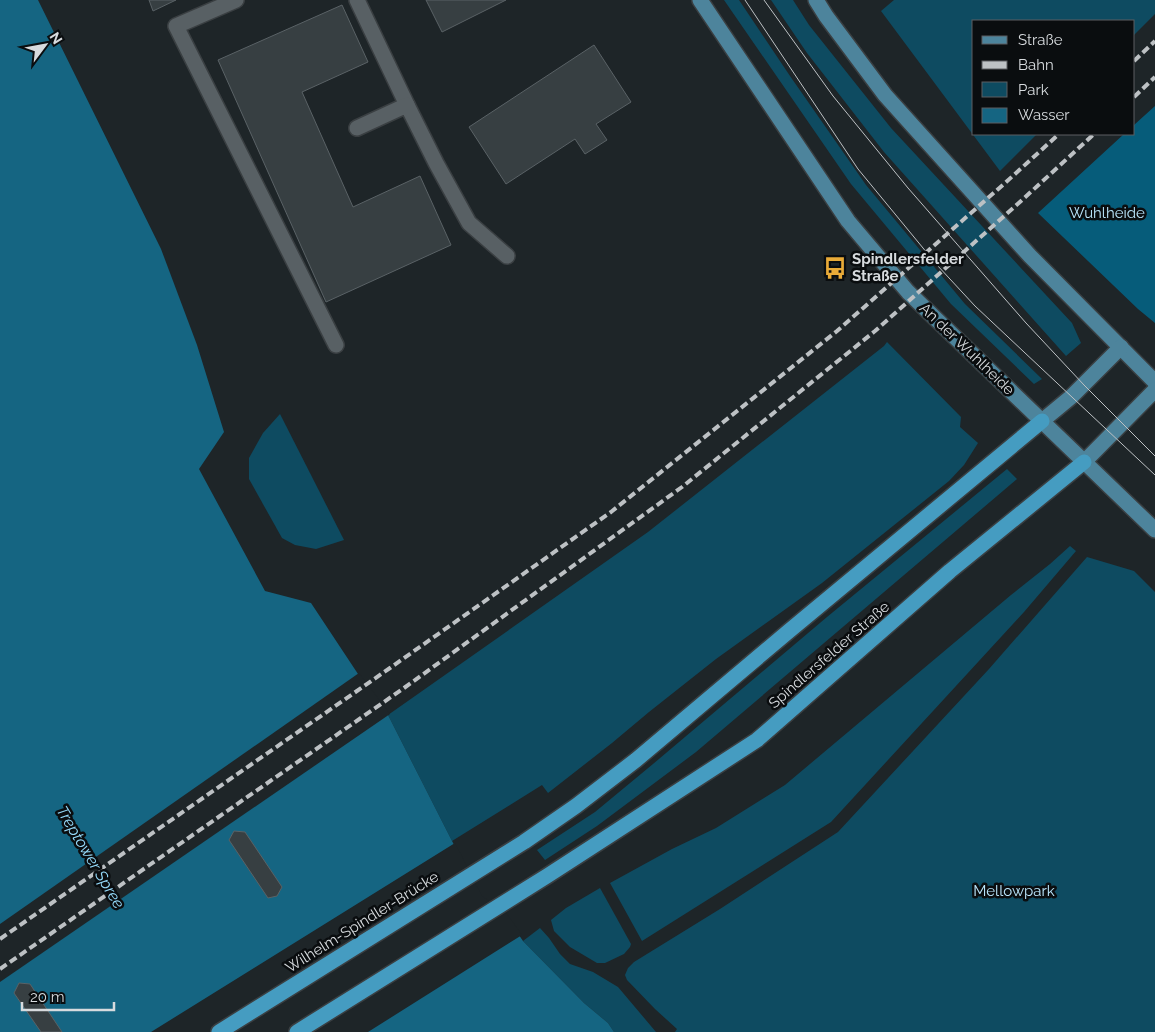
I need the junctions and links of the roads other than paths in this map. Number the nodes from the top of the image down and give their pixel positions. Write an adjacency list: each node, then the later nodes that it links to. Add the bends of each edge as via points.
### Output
1 (236, 0): 8 (lane, via 176,26)
2 (357, 0): 5 (lane)
3 (700, 0): 12 (main road, An der Wuhlheide, via 848,220 908,292)
4 (816, 0): 9 (main road, via 885,95 1030,256)
5 (406, 105): 6 (lane); 7 (lane, via 469,222)
6 (357, 128)
7 (506, 256)
8 (336, 345)
9 (1121, 347): 10 (main road); 12 (main road)
10 (1155, 382)
11 (1155, 390): 13 (main road, Spindlersfelder Straße)
12 (1042, 421): 13 (main road, An der Wuhlheide); 15 (highway, Wilhelm-Spindler-Brücke, via 636,760 576,806 524,842)
13 (1084, 462): 14 (main road, An der Wuhlheide); 16 (highway, Spindlersfelder Straße, via 950,571 757,740)
14 (1155, 530)
15 (219, 1032)
16 (297, 1032)

